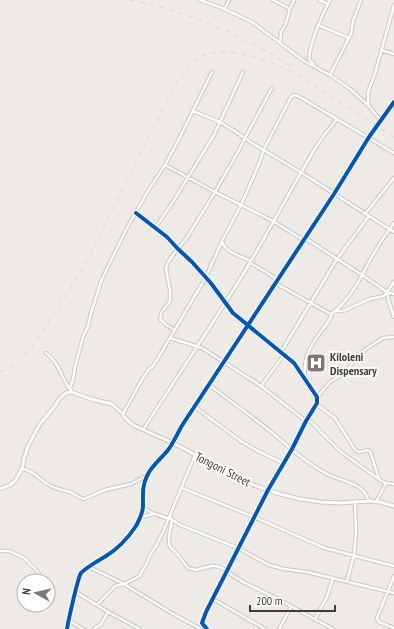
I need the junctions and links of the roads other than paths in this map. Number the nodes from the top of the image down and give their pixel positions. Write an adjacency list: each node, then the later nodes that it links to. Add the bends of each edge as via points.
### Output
1 (200, 0): 10 (street)
2 (228, 0): 10 (street)
3 (273, 0): 11 (street)
4 (294, 0): 11 (street)
5 (319, 0): 8 (street)
6 (330, 0): 8 (street)
7 (361, 0): 13 (street)
8 (328, 4): 12 (street)
9 (394, 5): 15 (street)
10 (225, 9): 14 (street, via 252,22)
11 (290, 9): 14 (street, via 280,35)
12 (318, 26): 13 (street); 17 (street, via 309,57)
13 (348, 38): 20 (street)
14 (280, 42): 17 (street, via 304,62)
15 (381, 50): 16 (street); 23 (street, via 368,92)
16 (394, 54)
17 (316, 68): 20 (street)
18 (212, 72): 24 (street)
19 (243, 72): 27 (street)
20 (330, 75): 23 (street)
21 (272, 88): 29 (street)
22 (394, 102): 26 (street)
23 (368, 105): 26 (street)
24 (193, 111): 27 (street); 32 (street)
25 (337, 119): 28 (street); 30 (street, via 294,95); 33 (street, via 316,147)
26 (381, 121): 28 (street)
27 (220, 122): 29 (street); 34 (street)
28 (369, 137): 31 (street); 37 (street)
29 (245, 138): 30 (street); 36 (street)
30 (264, 149): 33 (street); 38 (street)
31 (394, 153)
32 (165, 165): 34 (street); 39 (street)
33 (302, 172): 37 (street); 42 (street)
34 (187, 178): 36 (street); 44 (street)
35 (394, 178): 40 (street)
36 (215, 192): 38 (street); 49 (street)
37 (334, 194): 40 (street); 47 (street)
38 (241, 205): 42 (street); 48 (street)
39 (136, 213): 44 (street); 76 (street, via 100,285 81,342)
40 (365, 214): 41 (street)
41 (369, 216): 45 (street); 50 (street)
42 (273, 221): 47 (street); 51 (street)
43 (394, 223): 45 (street)
44 (156, 228): 49 (street, via 168,237)
45 (389, 228): 46 (street); 52 (street)
46 (394, 232)
47 (304, 239): 50 (street); 54 (street)
48 (222, 242): 51 (street, via 229,251); 53 (street)
49 (178, 250): 53 (street); 65 (street, via 166,266 171,293 170,301 160,318)
50 (338, 259): 52 (street); 60 (street)
51 (250, 262): 54 (street); 59 (street)
52 (362, 275): 57 (street); 61 (street, via 354,290)
53 (206, 276): 59 (street); 65 (street)
54 (277, 280): 56 (street)
55 (394, 282): 57 (street)
56 (275, 283): 60 (street); 64 (street)
57 (388, 292): 58 (street); 61 (street, via 384,296); 63 (street)
58 (394, 294)
59 (225, 303): 64 (street); 68 (street)
60 (311, 303): 62 (street); 69 (street)
61 (335, 311): 62 (street)
62 (332, 314): 73 (street, via 309,350 304,366)
63 (394, 318)
64 (248, 324): 69 (street); 72 (street)
65 (175, 330): 67 (street)
66 (394, 337): 77 (street, via 383,338 366,349 346,372 330,382)
67 (170, 338): 68 (street); 80 (street)
68 (197, 346): 72 (street); 82 (street)
69 (281, 352): 71 (street)
70 (46, 353): 76 (street, via 53,358)
71 (284, 355): 73 (street, via 296,365); 75 (street)
72 (223, 362): 74 (street); 75 (street)
73 (305, 380): 77 (street)
74 (208, 385): 79 (street); 84 (street)
75 (261, 386): 81 (street)
76 (70, 390): 80 (street, Tongoni Street, via 112,404); 87 (street, via 40,424 28,446)
77 (317, 397): 78 (street)
78 (316, 404): 81 (street); 89 (street, via 335,418 355,450 370,451)
79 (195, 407): 83 (street); 86 (street, via 242,442)
80 (123, 414): 82 (street, Tongoni Street, via 128,422)
81 (307, 420): 84 (street); 89 (street, via 341,452)
82 (143, 430): 83 (street, Tongoni Street)
83 (173, 443): 85 (street, Tongoni Street); 88 (street)
84 (292, 449): 86 (street); 95 (street, via 325,473 358,488 365,493)
85 (195, 455): 93 (street); 94 (street, Tongoni Street, via 248,483)
86 (283, 463): 94 (street)
87 (22, 469): 88 (street, via 82,499 131,484); 92 (street, via 10,485)
88 (147, 476): 98 (street, via 142,494)
89 (380, 479): 90 (street)
90 (386, 483): 91 (street); 97 (street)
91 (394, 484)
92 (0, 488)
93 (182, 488): 101 (street); 103 (street)
94 (268, 490): 96 (street, Tongoni Street, via 321,502); 101 (street)
95 (369, 501): 96 (street, Tongoni Street); 97 (street, Tongoni Street)
96 (355, 502): 106 (street)
97 (376, 502): 99 (street, Tongoni Street)
98 (143, 506): 100 (street); 102 (street)
99 (394, 506)
100 (152, 514): 102 (street); 103 (street)
101 (254, 516): 104 (street); 106 (street, via 313,544)
102 (140, 518): 108 (street, via 122,544)
103 (170, 519): 104 (street); 109 (street, via 170,547 188,568 196,570 216,566); 114 (street, via 140,576)
104 (238, 548): 109 (street); 112 (street, via 284,569)
105 (0, 550): 110 (street, via 24,558)
106 (354, 555): 107 (street); 113 (street)
107 (394, 566)
108 (89, 567): 114 (street); 116 (street, via 80,574)
109 (227, 570): 118 (street); 120 (street, via 249,586)
110 (38, 573)
111 (394, 576): 115 (street)
112 (333, 578): 113 (street); 122 (street)
113 (347, 581): 115 (street)
114 (124, 584): 119 (street, via 114,586); 129 (street)
115 (388, 591): 117 (street); 124 (street, via 377,618 379,622)
116 (76, 592): 119 (street); 123 (street)
117 (394, 593)
118 (213, 599): 130 (street, via 202,622); 131 (street)
119 (97, 605): 121 (street)
120 (291, 606): 122 (street); 132 (street)
121 (108, 612): 127 (street, via 101,624); 128 (street)
122 (315, 619): 133 (street)
123 (68, 620): 125 (street); 126 (street)
124 (394, 628)
125 (67, 629)
126 (83, 629)
127 (94, 629)
128 (140, 629)
129 (201, 629)
130 (207, 629)
131 (265, 629)
132 (279, 629)
133 (334, 629)

